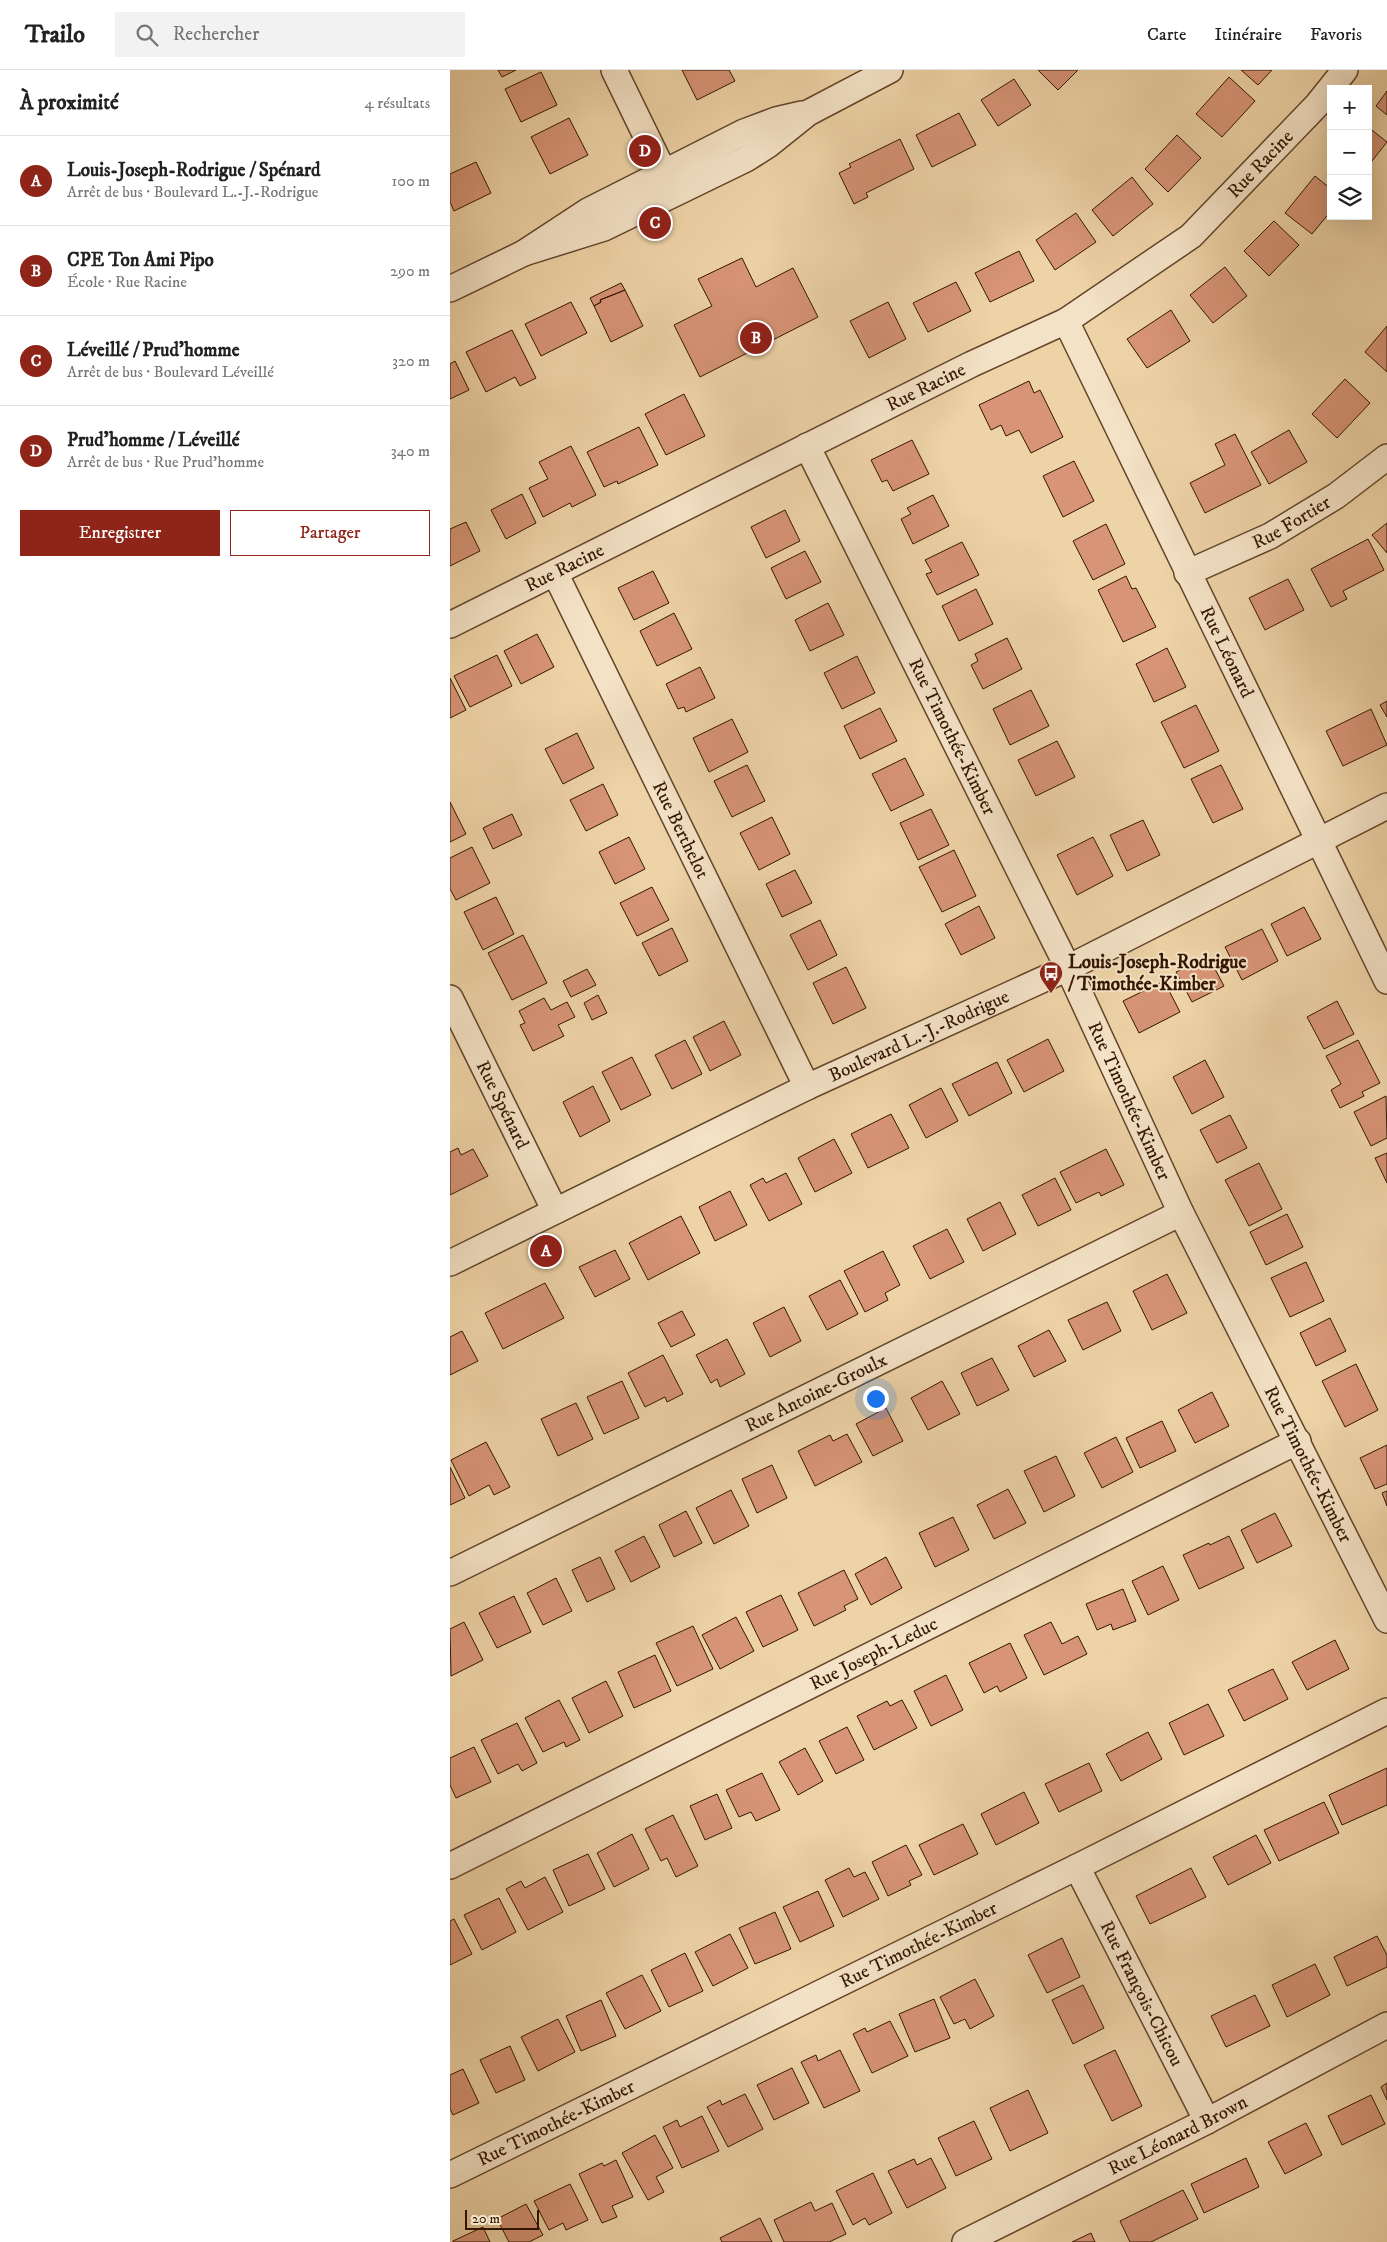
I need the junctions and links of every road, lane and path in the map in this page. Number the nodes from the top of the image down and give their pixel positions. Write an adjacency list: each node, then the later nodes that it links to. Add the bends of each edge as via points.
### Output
1 (614, 70): 4 (street)
2 (890, 70): 4 (street, via 808,113 762,125)
3 (1345, 70): 6 (street, Rue Racine, via 1317,105 1191,236)
4 (669, 183): 5 (street, via 577,217 524,253)
5 (450, 289)
6 (1066, 321): 7 (street, Rue Racine); 10 (street, Rue Léonard)
7 (807, 446): 9 (street, Rue Racine); 14 (street, Rue Timothée-Kimber)
8 (1387, 457): 10 (street, Rue Fortier, via 1336,496 1270,536)
9 (555, 573): 11 (street, Rue Racine); 17 (street, Rue Berthelot)
10 (1188, 573): 13 (street, Rue Léonard)
11 (450, 625)
12 (1387, 806): 13 (street, Boulevard L.-J.-Rodrigue)
13 (1319, 842): 14 (street, Boulevard L.-J.-Rodrigue); 15 (street, Rue Léonard)
14 (1068, 968): 17 (street, Boulevard L.-J.-Rodrigue); 19 (street, Rue Timothée-Kimber)
15 (1387, 981)
16 (450, 998): 18 (street, Rue Spénard)
17 (807, 1087): 18 (street, Boulevard L.-J.-Rodrigue)
18 (555, 1211): 20 (street, Boulevard L.-J.-Rodrigue)
19 (1181, 1213): 21 (street, Rue Timothée-Kimber); 22 (street, Rue Antoine-Groulx)
20 (450, 1263)
21 (1298, 1442): 23 (street, Rue Timothée-Kimber); 25 (street, Rue Joseph-Leduc)
22 (450, 1573)
23 (1387, 1620)
24 (1387, 1711): 26 (street, Rue Timothée-Kimber)
25 (450, 1866)
26 (1078, 1867): 28 (street, Rue François-Chicou); 29 (street, Rue Timothée-Kimber)
27 (1387, 2024): 28 (street, Rue Léonard Brown)
28 (1207, 2121): 30 (street, Rue Léonard Brown)
29 (450, 2175)
30 (965, 2242)

